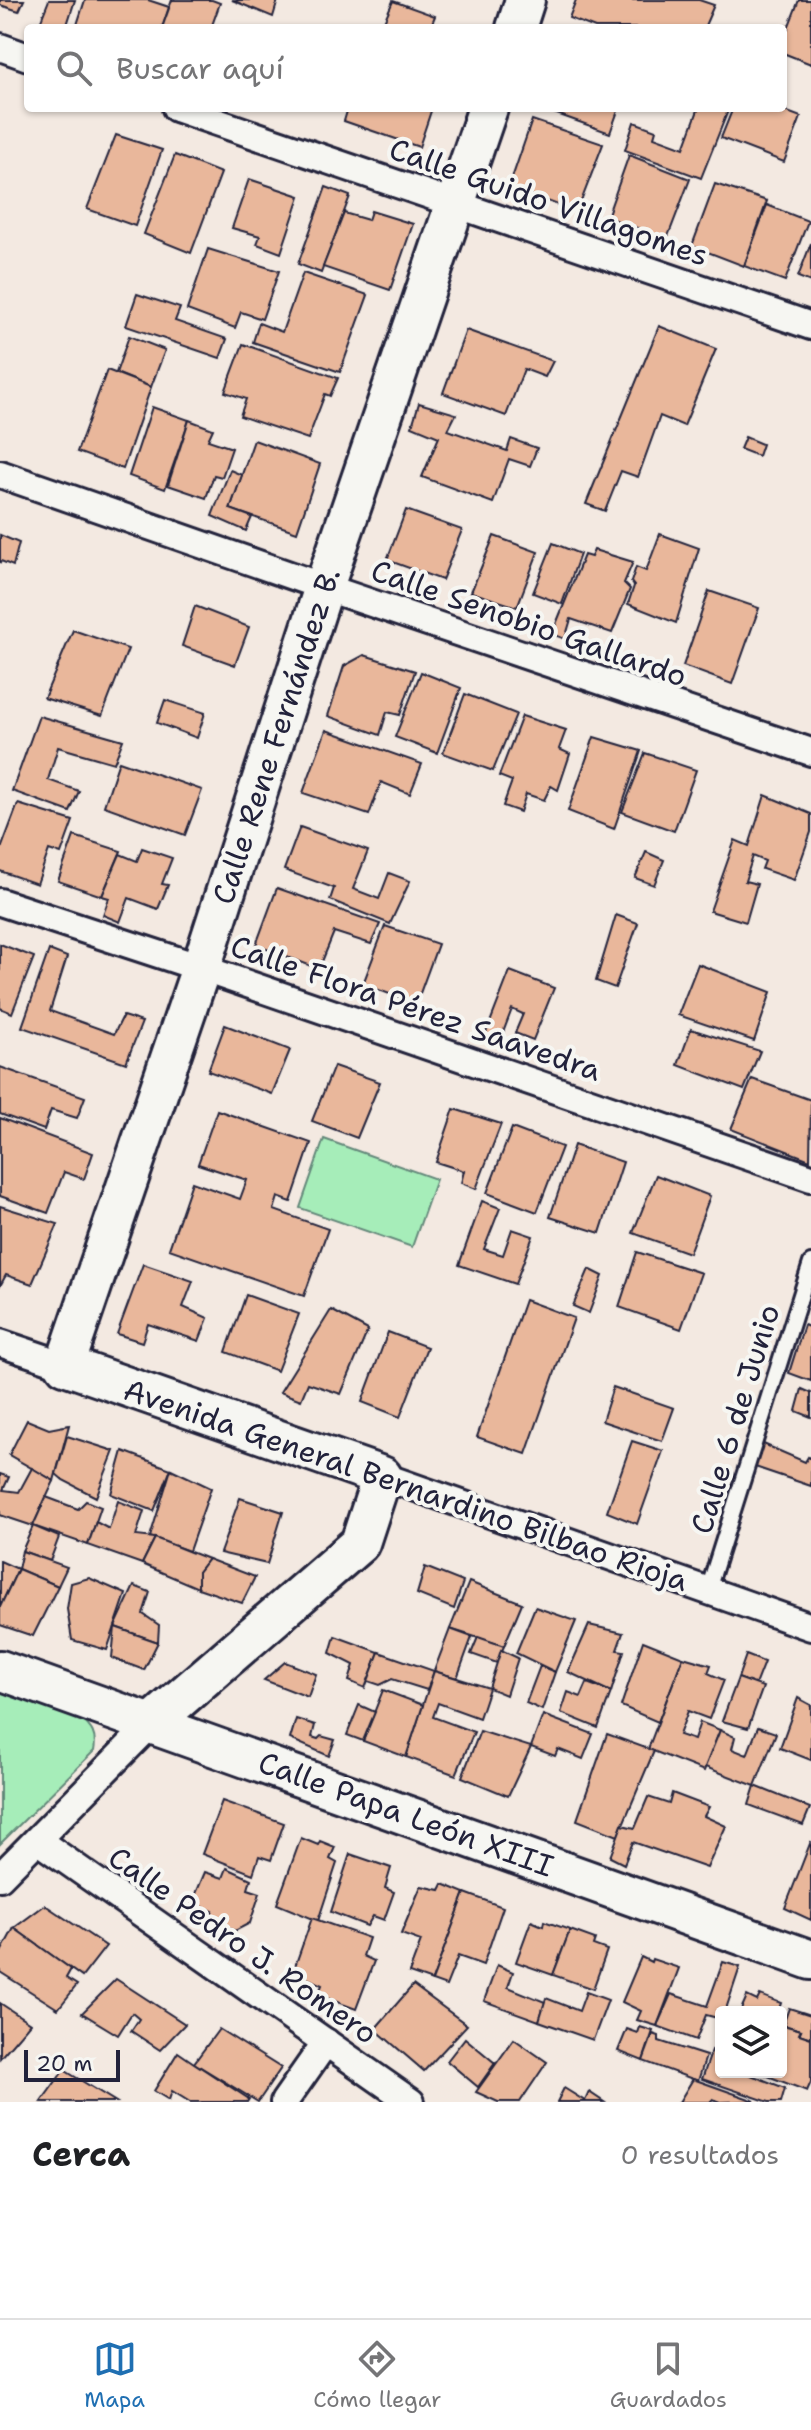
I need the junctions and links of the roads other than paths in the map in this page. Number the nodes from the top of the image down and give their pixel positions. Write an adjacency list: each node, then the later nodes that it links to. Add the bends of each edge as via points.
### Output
1 (525, 0): 2 (street)
2 (517, 24)
3 (0, 47): 4 (street)
4 (24, 56)
5 (188, 112): 7 (street, Calle Guido Villagomes)
6 (487, 112): 7 (street, Calle Rene Fernández B.)
7 (455, 204): 8 (street, Calle Guido Villagomes); 10 (street, Calle Rene Fernández B.)
8 (811, 326)
9 (0, 474): 10 (street, Calle Senobio Gallardo)
10 (324, 587): 11 (street, Calle Senobio Gallardo); 13 (street, Calle Rene Fernández B.)
11 (811, 752)
12 (0, 902): 13 (street, Calle Flora Pérez Saavedra)
13 (201, 968): 14 (street, Calle Flora Pérez Saavedra); 17 (street, Calle Rene Fernández B.)
14 (811, 1178)
15 (811, 1263): 19 (lane, Calle 6 de Junio)
16 (0, 1343): 17 (street, Avenida General Bernardino Bilbao Rioja)
17 (65, 1365): 18 (street, Avenida General Bernardino Bilbao Rioja)
18 (382, 1476): 19 (street, Avenida General Bernardino Bilbao Rioja); 22 (street, via 360,1543)
19 (708, 1590): 20 (street, Avenida General Bernardino Bilbao Rioja)
20 (811, 1627)
21 (0, 1670): 22 (street, Calle Papa León XIII)
22 (152, 1723): 23 (street); 25 (street, Calle Papa León XIII)
23 (37, 1840): 24 (street); 26 (street, Calle Pedro J. Romero)
24 (0, 1877)
25 (811, 1960)
26 (326, 2042): 27 (street); 28 (street, Calle Pedro J. Romero)
27 (284, 2102)
28 (411, 2102)

